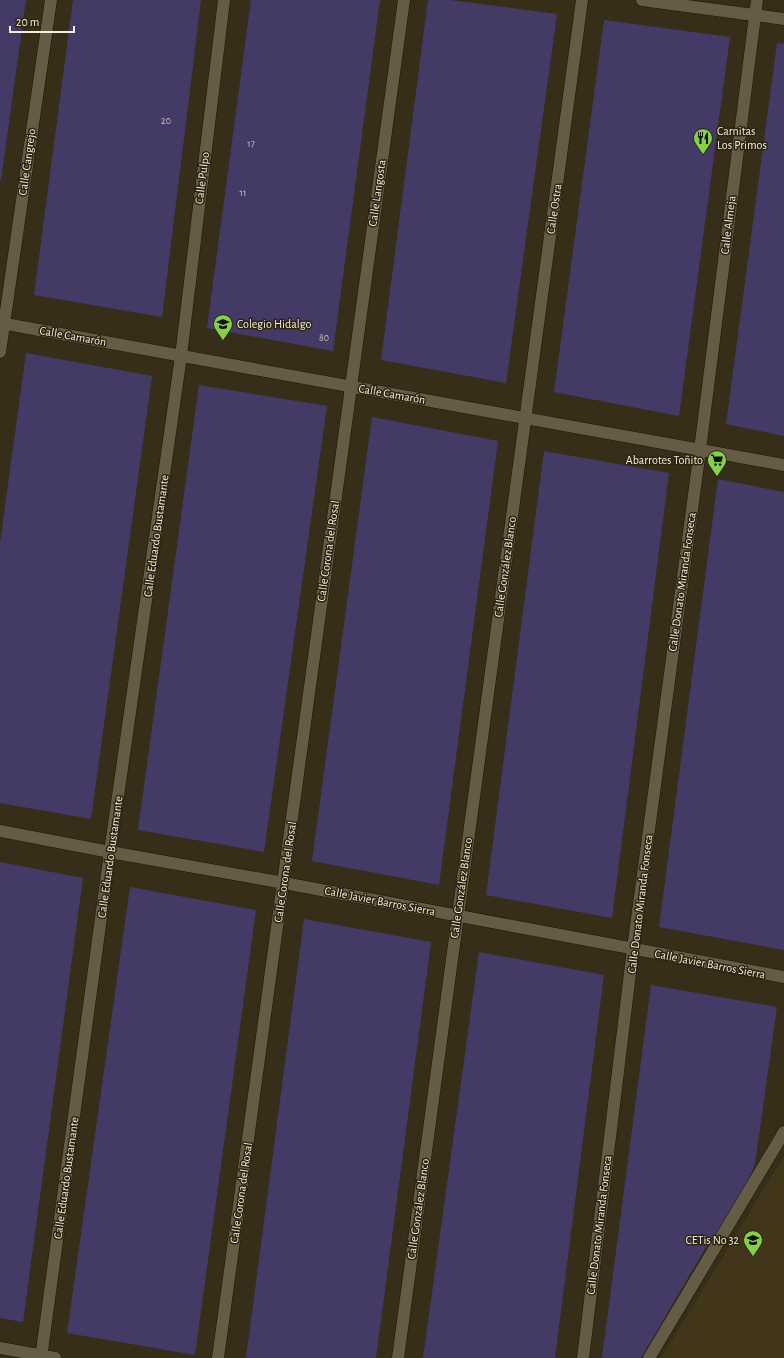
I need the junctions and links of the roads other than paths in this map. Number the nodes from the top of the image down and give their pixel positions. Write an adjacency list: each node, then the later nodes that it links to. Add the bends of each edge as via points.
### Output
1 (51, 0): 9 (street, Calle Cangrejo)
2 (224, 0): 11 (street, Calle Pulpo)
3 (404, 0): 12 (street, Calle Langosta)
4 (582, 0): 13 (street, Calle Ostra)
5 (642, 0): 7 (street)
6 (757, 0): 7 (street, Calle Almeja)
7 (755, 15): 8 (street); 14 (street, Calle Almeja)
8 (784, 19)
9 (2, 323): 10 (street, Calle Cangrejo); 11 (street, Calle Camarón)
10 (0, 352)
11 (181, 356): 12 (street, Calle Camarón); 17 (street, Calle Eduardo Bustamante)
12 (349, 386): 13 (street, Calle Camarón); 18 (street, Calle Corona del Rosal)
13 (526, 418): 14 (street, Calle Camarón); 19 (street, Calle González Blanco)
14 (700, 450): 15 (street, Calle Camarón); 20 (street, Calle Donato Miranda Fonseca)
15 (784, 465)
16 (0, 831): 17 (street, Calle Javier Barros Sierra)
17 (110, 852): 18 (street, Calle Javier Barros Sierra); 24 (street, Calle Eduardo Bustamante)
18 (284, 883): 19 (street, Calle Javier Barros Sierra); 26 (street, Calle Corona del Rosal)
19 (457, 916): 20 (street, Calle Javier Barros Sierra); 27 (street, Calle González Blanco)
20 (633, 949): 21 (street, Calle Javier Barros Sierra); 28 (street, Calle Donato Miranda Fonseca)
21 (784, 978)
22 (784, 1131): 29 (street)
23 (0, 1348): 24 (street)
24 (41, 1357): 25 (street)
25 (55, 1358)
26 (218, 1358)
27 (398, 1358)
28 (583, 1358)
29 (649, 1358)

